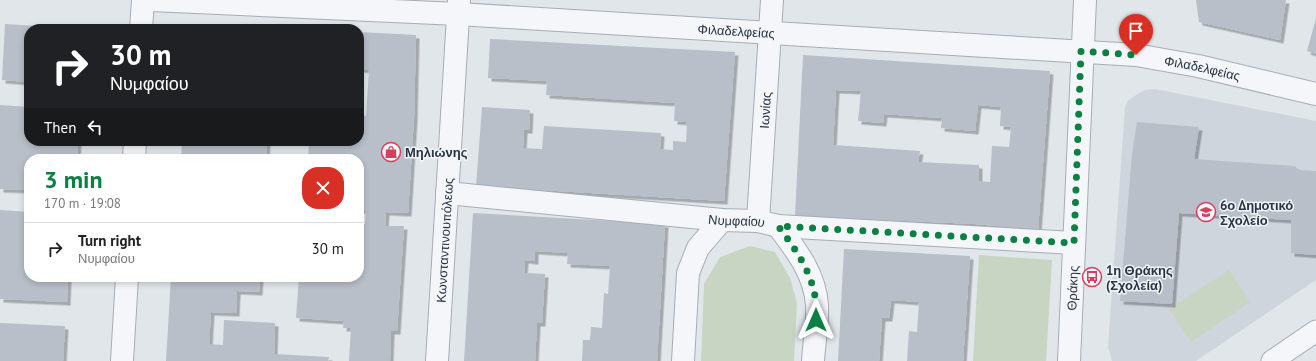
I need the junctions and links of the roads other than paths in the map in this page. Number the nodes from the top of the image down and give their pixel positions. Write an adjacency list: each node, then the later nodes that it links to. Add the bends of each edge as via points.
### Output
1 (143, 0): 6 (street)
2 (151, 0): 5 (street, Φιλαδελφείας)
3 (772, 0): 7 (street, Ιωνίας)
4 (1085, 0): 8 (street, Θράκης)
5 (459, 7): 7 (street, Φιλαδελφείας); 10 (street, Κωνσταντινουπόλεως)
6 (141, 24)
7 (770, 34): 8 (street, Φιλαδελφείας); 12 (street, Ιωνίας)
8 (1081, 51): 9 (street, Φιλαδελφείας, via 1136,55 1177,62); 14 (street, Θράκης)
9 (1316, 94)
10 (447, 193): 11 (street, Νυμφαίου); 18 (street, Κωνσταντινουπόλεως)
11 (722, 220): 12 (street, Νυμφαίου); 19 (street, via 698,248 688,273)
12 (758, 221): 13 (street, Νυμφαίου)
13 (778, 226): 14 (street, Νυμφαίου); 20 (street, via 803,262 814,287 817,306)
14 (1074, 243): 21 (street, Θράκης)
15 (127, 282): 17 (street)
16 (1316, 331): 22 (street)
17 (122, 361)
18 (437, 361)
19 (683, 361)
20 (813, 361)
21 (1069, 361)
22 (1272, 361)

